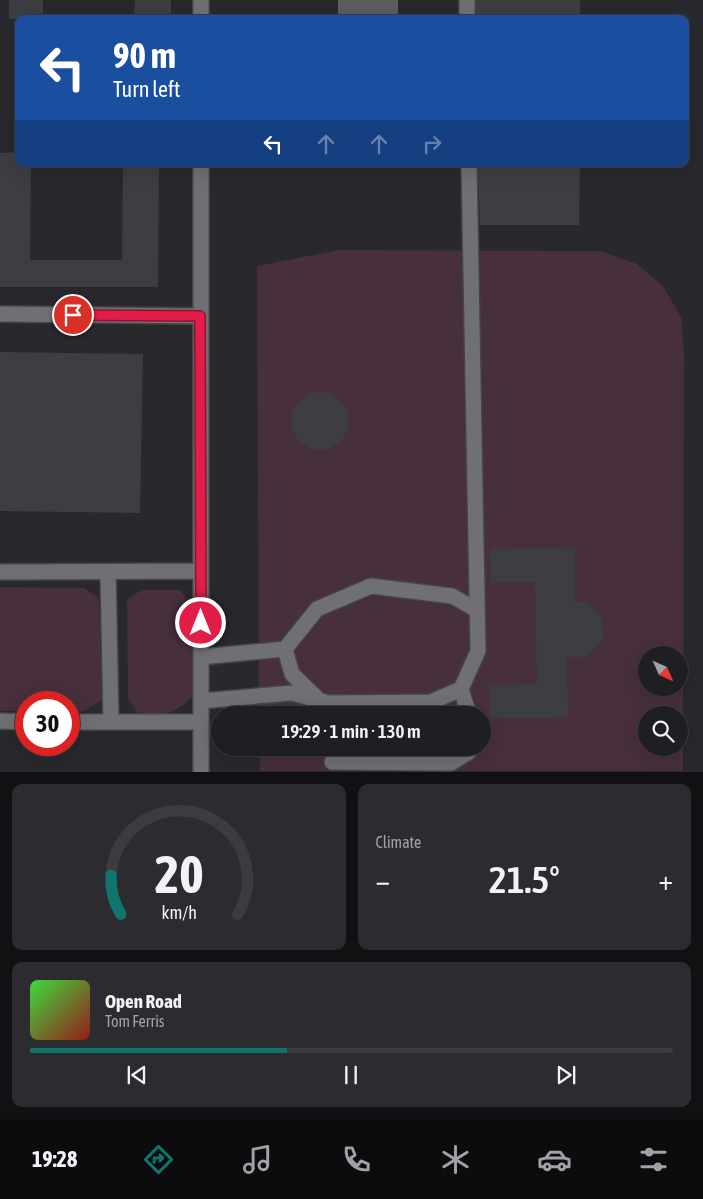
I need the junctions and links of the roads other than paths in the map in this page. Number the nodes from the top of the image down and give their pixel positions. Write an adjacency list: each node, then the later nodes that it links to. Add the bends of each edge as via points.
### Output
1 (201, 0): 3 (street)
2 (467, 0): 4 (street)
3 (201, 15)
4 (467, 15)
5 (200, 167): 8 (street)
6 (469, 167): 12 (street)
7 (0, 314): 8 (street)
8 (200, 316): 9 (street)
9 (200, 571): 11 (street); 14 (street)
10 (0, 572): 11 (street)
11 (108, 572): 24 (street)
12 (477, 610): 13 (street, via 452,596 371,586 317,609); 15 (street, via 478,651)
13 (285, 649): 14 (street); 18 (street, via 292,674)
14 (201, 657): 16 (street)
15 (461, 689): 19 (street, via 431,702 330,703); 20 (street)
16 (201, 701): 17 (street, via 292,693); 25 (street)
17 (318, 706)
18 (320, 706)
19 (325, 706)
20 (466, 706)
21 (0, 722): 22 (street)
22 (15, 722)
23 (80, 722): 24 (street)
24 (112, 722): 25 (street)
25 (201, 722): 28 (street)
26 (462, 756): 27 (street, via 451,763)
27 (331, 760)
28 (201, 772)

